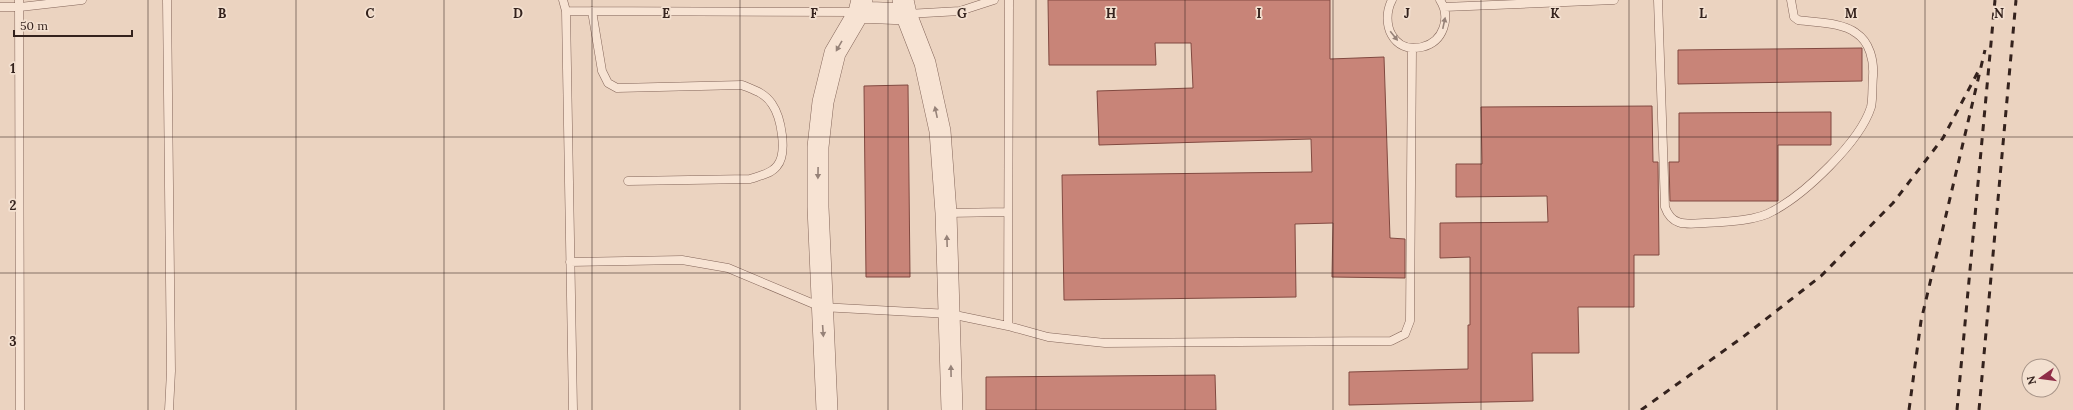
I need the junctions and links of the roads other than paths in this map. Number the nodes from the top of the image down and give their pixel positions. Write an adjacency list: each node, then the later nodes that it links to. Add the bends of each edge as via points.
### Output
1 (82, 0): 11 (lane)
2 (167, 0): 26 (lane, via 171,371)
3 (563, 0): 15 (lane)
4 (994, 0): 14 (lane, via 960,11)
5 (1009, 0): 19 (lane)
6 (1392, 0): 17 (lane, one-way to 17, via 1386,19 1388,29 1394,38)
7 (1614, 0): 10 (lane)
8 (1658, 0): 9 (lane, via 1665,207 1668,216 1684,224 1732,222 1772,212 1800,194 1852,141 1871,106 1874,68 1869,49 1858,34 1846,27 1798,20 1794,17)
9 (1791, 0)
10 (1442, 3): 17 (lane, one-way to 10, via 1432,43 1440,36 1446,16)
11 (20, 4): 13 (lane); 25 (lane)
12 (860, 6): 14 (street); 16 (lane); 22 (street, one-way to 22, via 835,53 823,102 818,147)
13 (0, 7)
14 (904, 7): 20 (street, one-way to 14, via 940,131 925,63)
15 (566, 11): 16 (lane); 21 (lane)
16 (592, 12): 18 (lane, via 602,71 608,82 617,88 742,85 760,92 773,105 782,129 783,152 778,166 766,174 750,179)
17 (1412, 48): 24 (lane, via 1410,321 1404,334 1391,341 1105,343 1048,337)
18 (628, 181)
19 (1008, 212): 20 (lane); 24 (lane)
20 (946, 213): 23 (street, one-way to 20)
21 (570, 262): 22 (lane, via 682,260 728,268); 27 (lane)
22 (822, 307): 23 (lane); 28 (street, one-way to 28)
23 (950, 314): 24 (lane); 29 (street, one-way to 23)
24 (1008, 326)
25 (20, 410)
26 (169, 410)
27 (573, 410)
28 (827, 410)
29 (952, 410)

